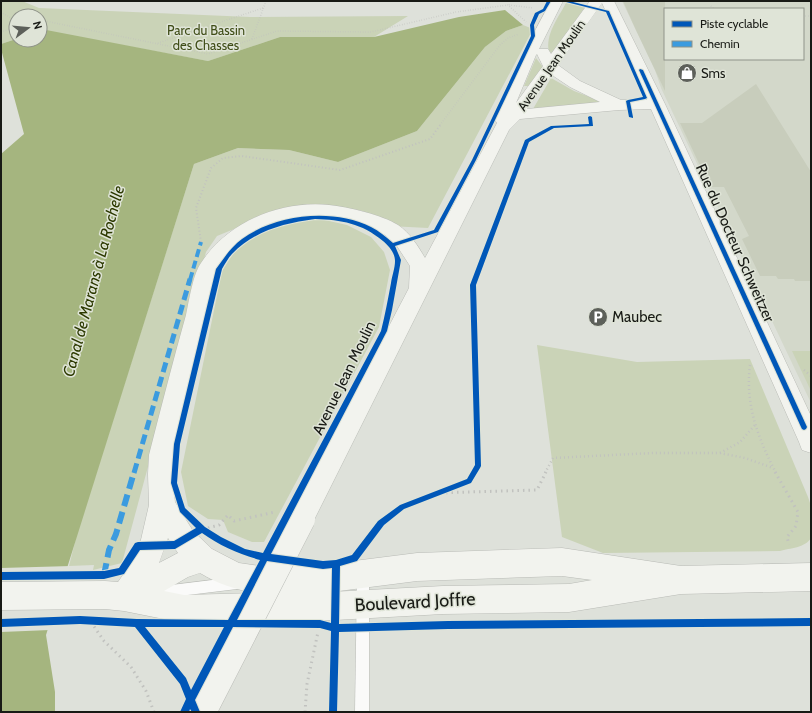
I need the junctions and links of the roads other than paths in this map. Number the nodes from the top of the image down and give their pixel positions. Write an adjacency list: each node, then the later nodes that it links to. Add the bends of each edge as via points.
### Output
1 (557, 1): 4 (main road, Avenue Jean Moulin)
2 (597, 1): 5 (main road, Avenue Jean Moulin)
3 (608, 1): 7 (main road, Rue du Docteur Schweitzer)
4 (539, 31): 5 (main road, via 544,57); 9 (main road, Avenue Jean Moulin, via 504,112)
5 (550, 65): 6 (main road, via 576,85); 8 (main road, Avenue Jean Moulin)
6 (619, 104): 7 (main road); 8 (main road)
7 (657, 104): 11 (main road, Rue du Docteur Schweitzer)
8 (515, 115): 9 (main road, Avenue Jean Moulin)
9 (502, 128): 10 (main road, Avenue Jean Moulin)
10 (419, 288): 12 (main road, via 420,265 404,241 392,230 341,212 292,212 249,228 226,244 208,267 163,447 160,474); 21 (main road, Avenue Jean Moulin, bridge, via 290,515)
11 (811, 442)
12 (162, 505): 13 (main road, Boulevard Joffre, via 184,540); 19 (main road, via 153,545 140,576)
13 (207, 548): 16 (main road, Boulevard Joffre, via 221,570 239,577); 19 (main road)
14 (363, 575): 16 (main road, Boulevard Joffre, via 322,579); 17 (main road, Boulevard Joffre, via 417,567 562,562); 20 (lane)
15 (811, 577): 17 (main road, Boulevard Joffre)
16 (260, 580): 19 (lane, Boulevard Joffre)
17 (681, 580): 20 (main road, Boulevard Joffre, via 568,598 443,600)
18 (1, 596): 19 (main road, Boulevard Joffre, via 87,612)
19 (124, 597): 20 (main road, Boulevard Joffre, via 184,609)
20 (363, 605): 22 (lane)
21 (202, 712)
22 (362, 712)

